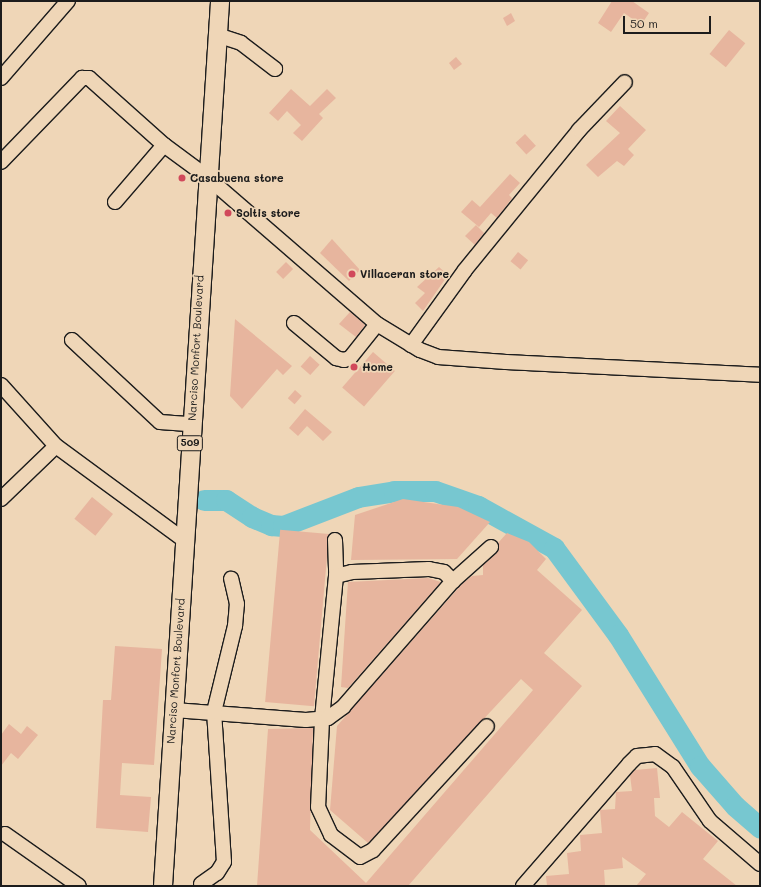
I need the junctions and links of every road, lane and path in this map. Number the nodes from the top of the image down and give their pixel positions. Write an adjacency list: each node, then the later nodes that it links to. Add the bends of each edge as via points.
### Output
1 (68, 1): 5 (street)
2 (220, 1): 3 (main road, Narciso Monfort Boulevard / 509)
3 (217, 35): 4 (street, via 241,43); 9 (main road, Narciso Monfort Boulevard / 509)
4 (274, 69)
5 (1, 78)
6 (625, 82): 14 (street, via 579,130 465,270)
7 (164, 146): 8 (street, via 89,78 82,78); 9 (street); 10 (street)
8 (1, 162)
9 (206, 176): 12 (street); 17 (main road, Narciso Monfort Boulevard / 509)
10 (116, 202)
11 (294, 322): 12 (street, via 336,358 344,360 350,358)
12 (377, 324): 14 (street)
13 (72, 340): 17 (street, via 160,422)
14 (411, 345): 15 (street, via 446,357 725,375)
15 (760, 375)
16 (1, 385): 18 (street)
17 (191, 424): 20 (main road, Narciso Monfort Boulevard / 509)
18 (56, 446): 19 (street); 20 (street)
19 (1, 499)
20 (184, 540): 26 (main road, Narciso Monfort Boulevard / 509)
21 (336, 540): 23 (street)
22 (491, 548): 25 (street)
23 (336, 576): 25 (street, via 352,572 428,569 444,572); 28 (street)
24 (231, 579): 27 (street, via 237,604 235,626)
25 (453, 581): 28 (street, via 343,707)
26 (174, 710): 27 (street); 34 (main road, Narciso Monfort Boulevard / 509)
27 (214, 712): 28 (street); 32 (street, via 224,862 218,873)
28 (322, 720): 29 (street, via 318,807 331,835 360,857 382,844)
29 (487, 726)
30 (5, 834): 33 (street)
31 (760, 864): 35 (street, via 710,821 673,767 655,754 637,756 629,764)
32 (201, 884)
33 (79, 886)
34 (163, 886)
35 (523, 886)

